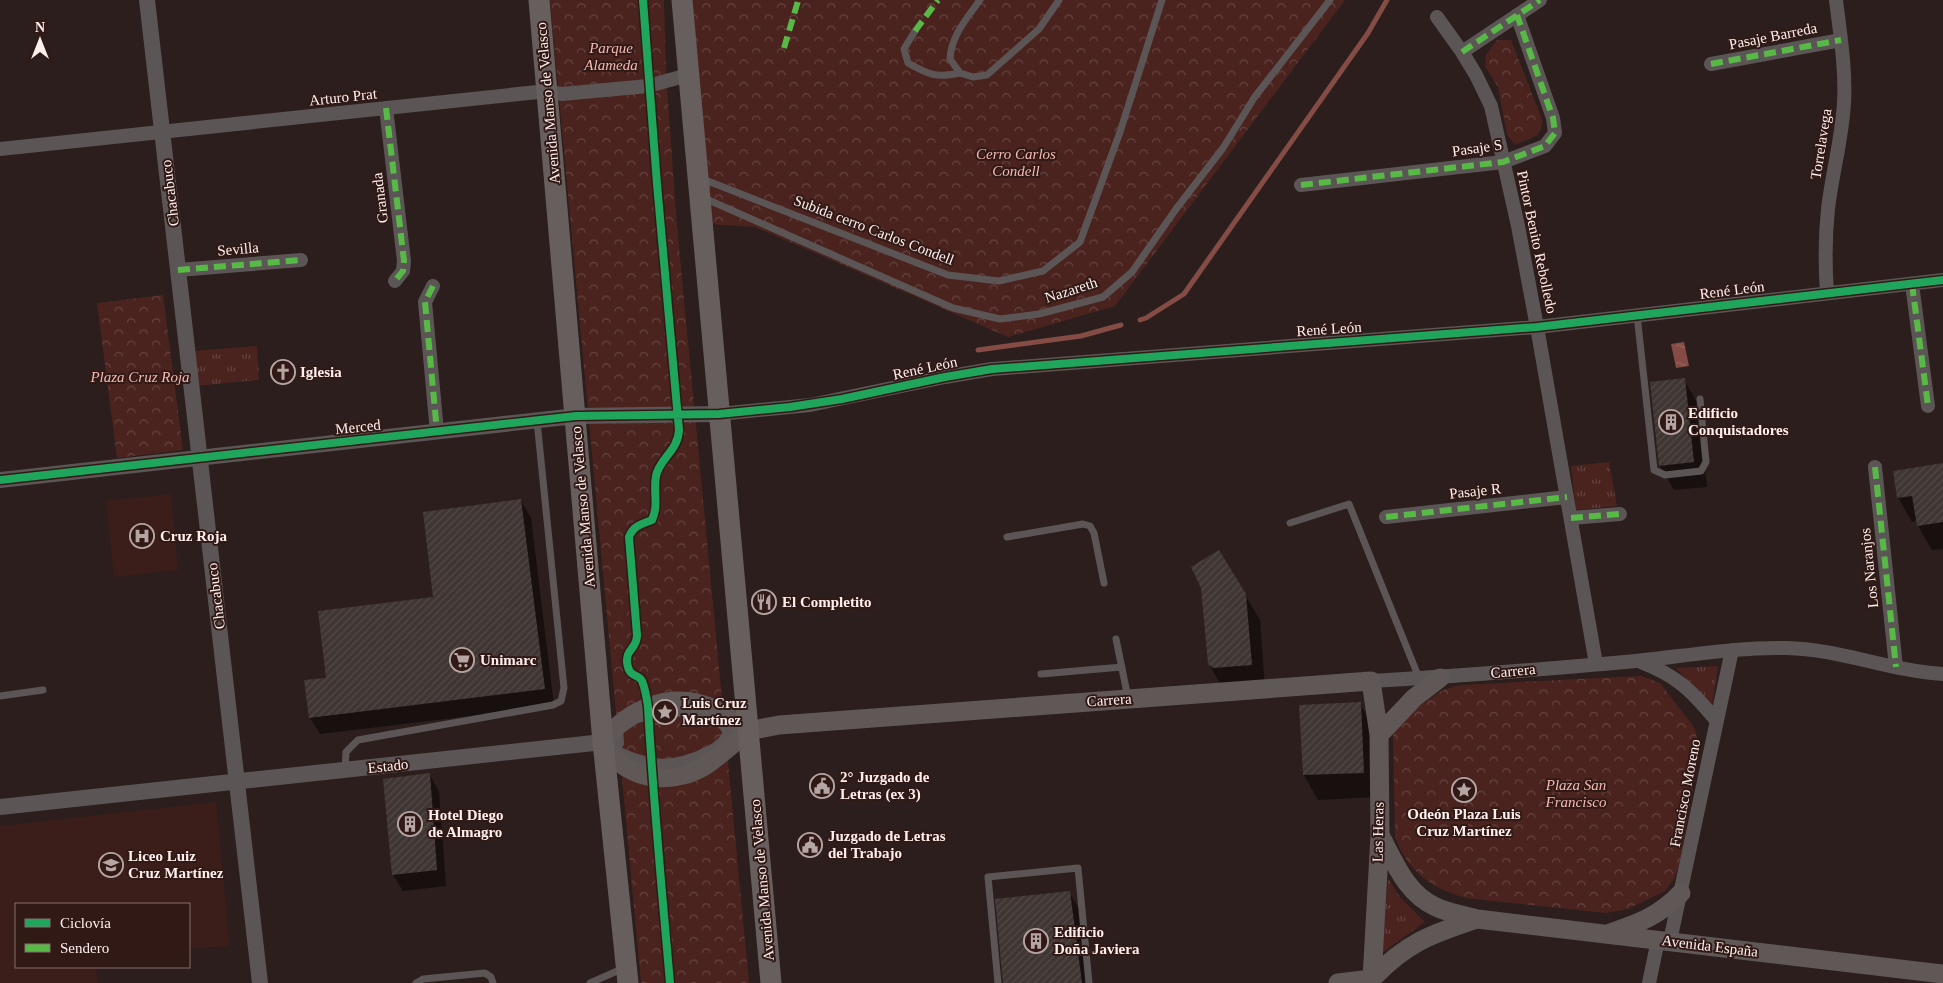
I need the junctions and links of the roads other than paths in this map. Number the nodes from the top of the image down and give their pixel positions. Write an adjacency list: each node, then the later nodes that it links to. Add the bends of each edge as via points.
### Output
1 (147, 0): 20 (street, Chacabuco)
2 (539, 0): 18 (main road, Avenida Manso de Velasco)
3 (682, 0): 17 (main road, Avenida Manso de Velasco)
4 (980, 0): 16 (lane, via 950,48 950,59)
5 (1059, 0): 16 (lane, via 1039,29 987,75 973,77)
6 (1162, 0): 24 (lane, Subida cerro Carlos Condell, via 1120,132 1080,242 1043,270 999,281 948,275)
7 (1330, 0): 24 (lane, Nazareth, via 1254,98 1224,148 1132,272 1102,297 1039,314 1000,319 953,308)
8 (1540, 0): 10 (street)
9 (1836, 0): 13 (street, Torrelavega)
10 (1517, 15): 14 (street); 22 (street, Pasaje S, via 1553,118 1555,133 1545,146)
11 (1437, 17): 14 (street, Pintor Benito Rebolledo)
12 (915, 31): 16 (lane, via 904,49 908,63 925,73 944,76)
13 (1841, 40): 15 (street, Pasaje Barreda); 31 (street, Torrelavega, via 1844,101 1828,210)
14 (1462, 52): 22 (street, Pintor Benito Rebolledo, via 1491,106)
15 (1711, 64)
16 (960, 72)
17 (688, 75): 18 (street, Arturo Prat, via 648,86 562,94); 24 (main road, Avenida Manso de Velasco)
18 (547, 91): 19 (street, Arturo Prat); 37 (main road, Avenida Manso de Velasco)
19 (386, 108): 20 (street, Arturo Prat); 28 (street, Granada, via 404,261 403,271)
20 (162, 132): 21 (street, Arturo Prat); 26 (street, Chacabuco)
21 (0, 149)
22 (1503, 162): 23 (street, Pasaje S); 33 (street, Pintor Benito Rebolledo)
23 (1301, 184)
24 (699, 186): 36 (main road, Avenida Manso de Velasco)
25 (301, 260): 26 (street, Sevilla)
26 (178, 270): 40 (street, Chacabuco)
27 (1943, 280): 29 (street, René León)
28 (395, 281)
29 (1912, 284): 31 (street, René León); 35 (street)
30 (433, 286): 39 (street, via 425,302)
31 (1827, 293): 32 (street, René León)
32 (1637, 315): 33 (street, René León); 34 (lane, via 1654,470 1665,475 1701,472 1706,462)
33 (1537, 326): 36 (street, René León, via 992,369 810,405); 43 (street, Pintor Benito Rebolledo)
34 (1700, 399)
35 (1928, 406)
36 (719, 414): 37 (street, Merced); 65 (main road, Avenida Manso de Velasco)
37 (576, 416): 38 (street, Merced); 67 (main road, Avenida Manso de Velasco)
38 (537, 421): 39 (street, Merced); 68 (lane, via 564,688 561,701 358,740 346,752)
39 (437, 432): 40 (street, Merced)
40 (200, 458): 42 (street, Merced); 69 (street, Chacabuco)
41 (1875, 467): 55 (street, Los Naranjos)
42 (0, 480)
43 (1567, 497): 45 (street, Pasaje R); 46 (street, Pintor Benito Rebolledo)
44 (1620, 514): 46 (street)
45 (1386, 517)
46 (1570, 518): 53 (street, Pintor Benito Rebolledo)
47 (1290, 523): 58 (lane, via 1349,504)
48 (1007, 537): 49 (lane, via 1083,524 1090,526)
49 (1104, 583)
50 (1116, 639): 54 (lane)
51 (1732, 650): 52 (street, Carrera); 55 (street, Carrera, via 1808,649); 64 (street, Francisco Moreno)
52 (1637, 661): 53 (street, Carrera); 64 (street, Carrera, via 1664,671 1680,682)
53 (1596, 664): 59 (street, Carrera)
54 (1122, 667): 56 (lane); 63 (lane)
55 (1896, 667): 57 (street, Carrera)
56 (1042, 674)
57 (1943, 674)
58 (1420, 678): 59 (street, Carrera); 60 (street, Carrera)
59 (1440, 678): 66 (main road, via 1414,698)
60 (1371, 681): 63 (main road, Carrera); 66 (main road, Las Heras)
61 (43, 690): 62 (lane)
62 (0, 696)
63 (1128, 699): 65 (main road, Carrera, via 780,725)
64 (1716, 720): 72 (street, Francisco Moreno)
65 (748, 731): 67 (main road, via 710,707 674,702 634,713 621,722); 67 (main road, via 702,768 677,776 653,777 631,772 614,760); 83 (main road, Avenida Manso de Velasco)
66 (1379, 735): 71 (main road, Las Heras)
67 (611, 743): 67 (street, via 618,730 637,718 656,712 690,713 712,718 728,732 714,748 693,759 673,764 638,761 615,750); 68 (street, Estado); 76 (main road, Avenida Manso de Velasco)
68 (345, 770): 69 (street, Estado)
69 (237, 782): 70 (street, Estado); 79 (street, Chacabuco)
70 (0, 807)
71 (1380, 834): 73 (main road, Avenida España, via 1405,882 1419,896 1435,907); 78 (main road, Las Heras)
72 (1681, 894): 74 (main road, via 1653,916); 75 (street, Francisco Moreno)
73 (1477, 919): 74 (main road, Avenida España); 78 (main road, Avenida España, via 1414,943 1391,959)
74 (1607, 934): 75 (main road, Avenida España)
75 (1664, 941): 77 (main road, Avenida España); 87 (street, Francisco Moreno)
76 (627, 975): 82 (lane)
77 (1940, 977)
78 (1372, 981): 86 (main road)
79 (260, 983)
80 (416, 983): 81 (lane, via 423,979 485,972)
81 (493, 983)
82 (590, 983)
83 (771, 983)
84 (998, 983): 85 (lane, via 988,877 1078,868)
85 (1088, 983)
86 (1338, 983)
87 (1649, 983)

